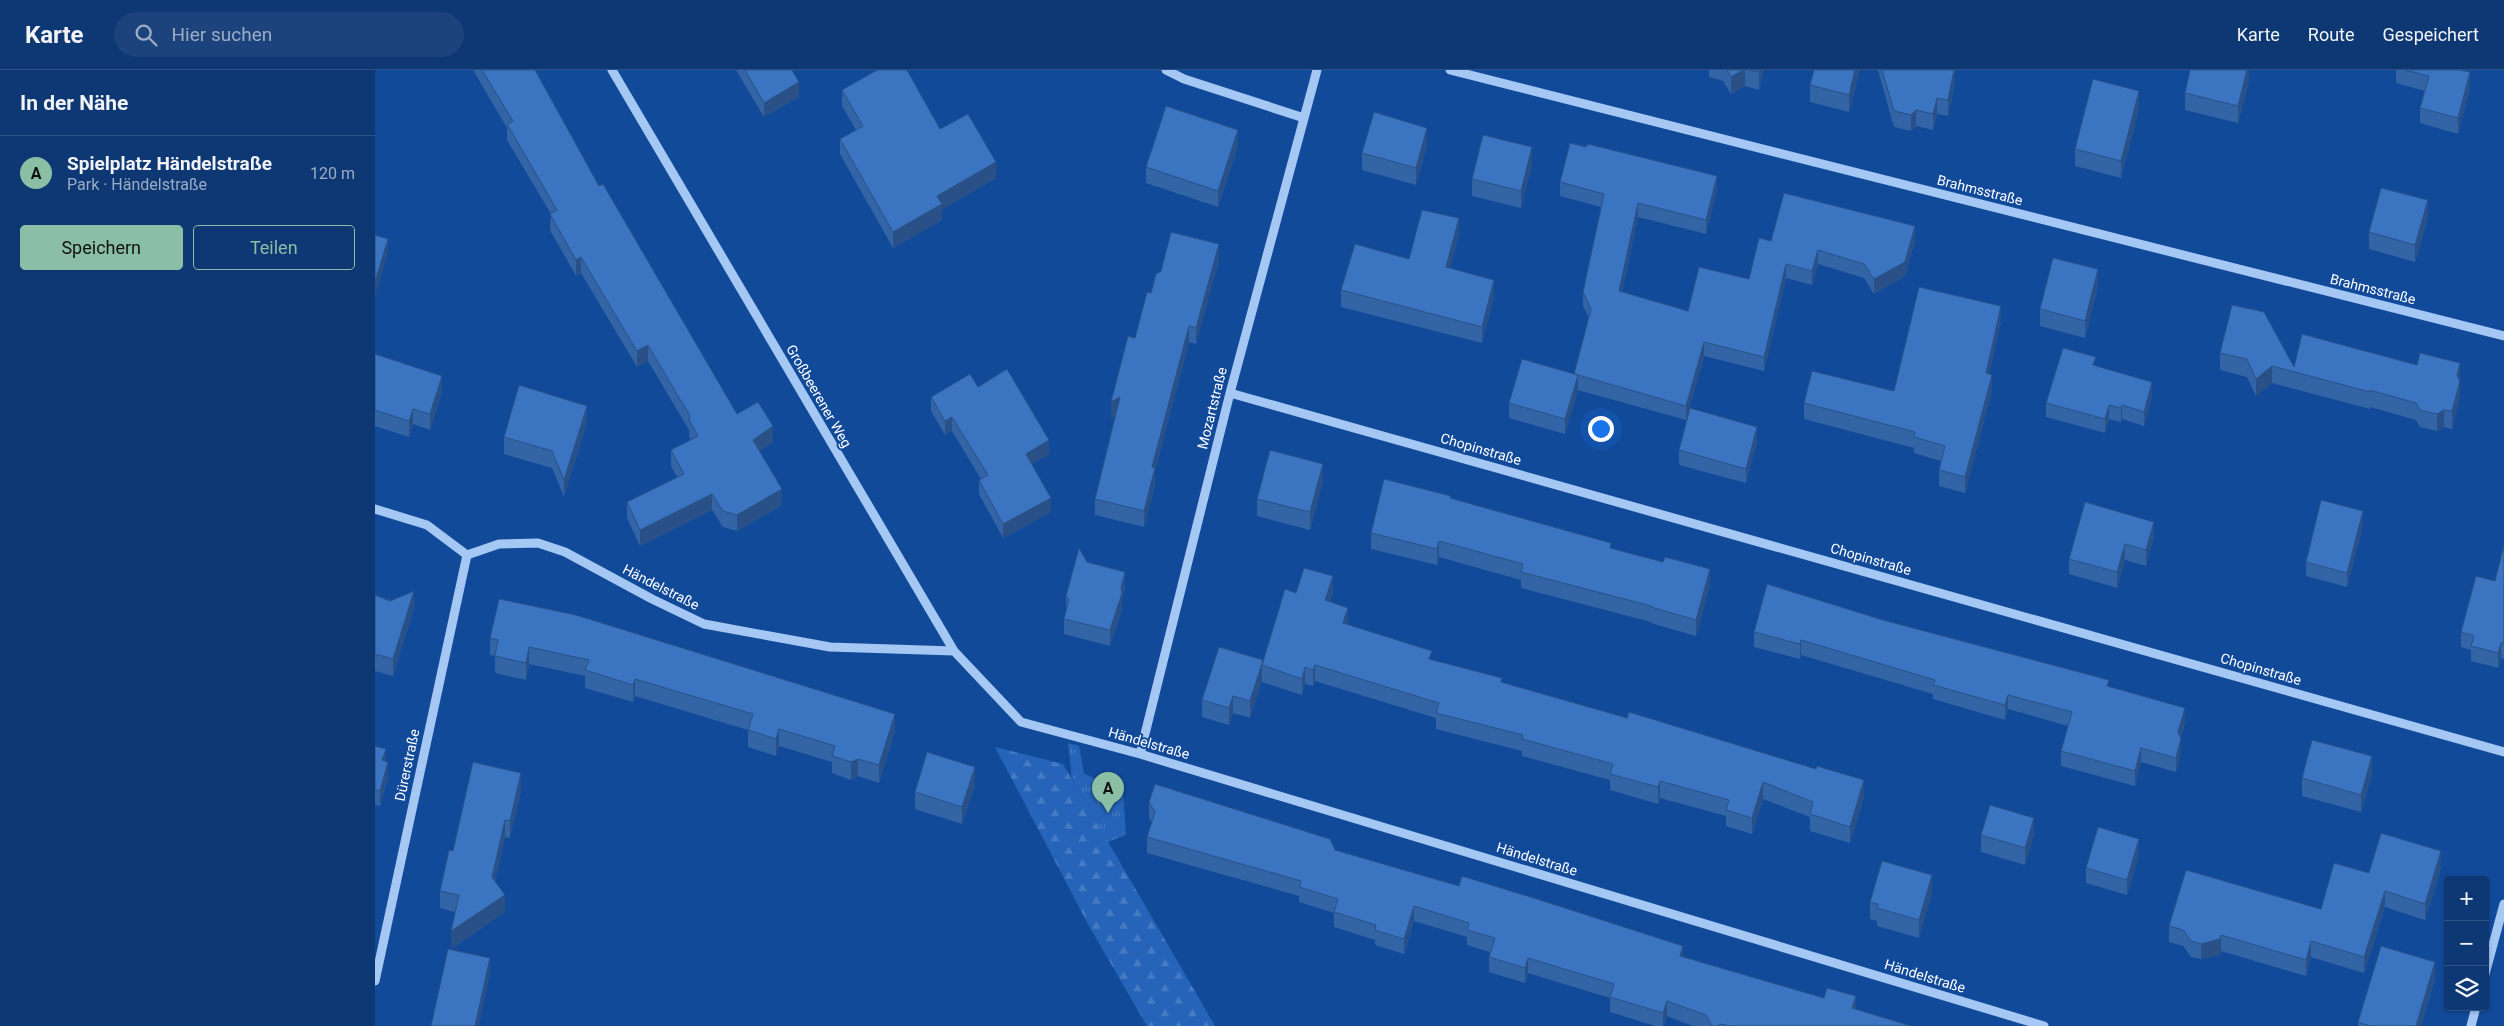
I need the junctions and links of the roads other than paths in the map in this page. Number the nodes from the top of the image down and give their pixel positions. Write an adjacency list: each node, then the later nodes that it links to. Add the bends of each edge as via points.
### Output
1 (612, 70): 10 (street, Großbeerener Weg)
2 (1166, 70): 5 (street, via 1183,79)
3 (1317, 70): 5 (street, Mozartstraße)
4 (1450, 70): 6 (street, Brahmsstraße)
5 (1304, 118): 7 (street, Mozartstraße)
6 (2504, 336)
7 (1230, 393): 12 (street, Chopinstraße); 13 (street, Mozartstraße)
8 (375, 509): 9 (street, via 427,525)
9 (467, 555): 10 (street, Händelstraße, via 499,544 538,543 565,552 703,624 830,647); 16 (street, Dürerstraße)
10 (953, 651): 11 (street, Großbeerener Weg)
11 (1021, 722): 13 (street, Händelstraße)
12 (2504, 752)
13 (1139, 754): 18 (street, Händelstraße)
14 (2504, 904): 15 (street)
15 (2487, 966)
16 (375, 981)
17 (2475, 1011): 19 (street)
18 (2045, 1026)
19 (2471, 1026)

